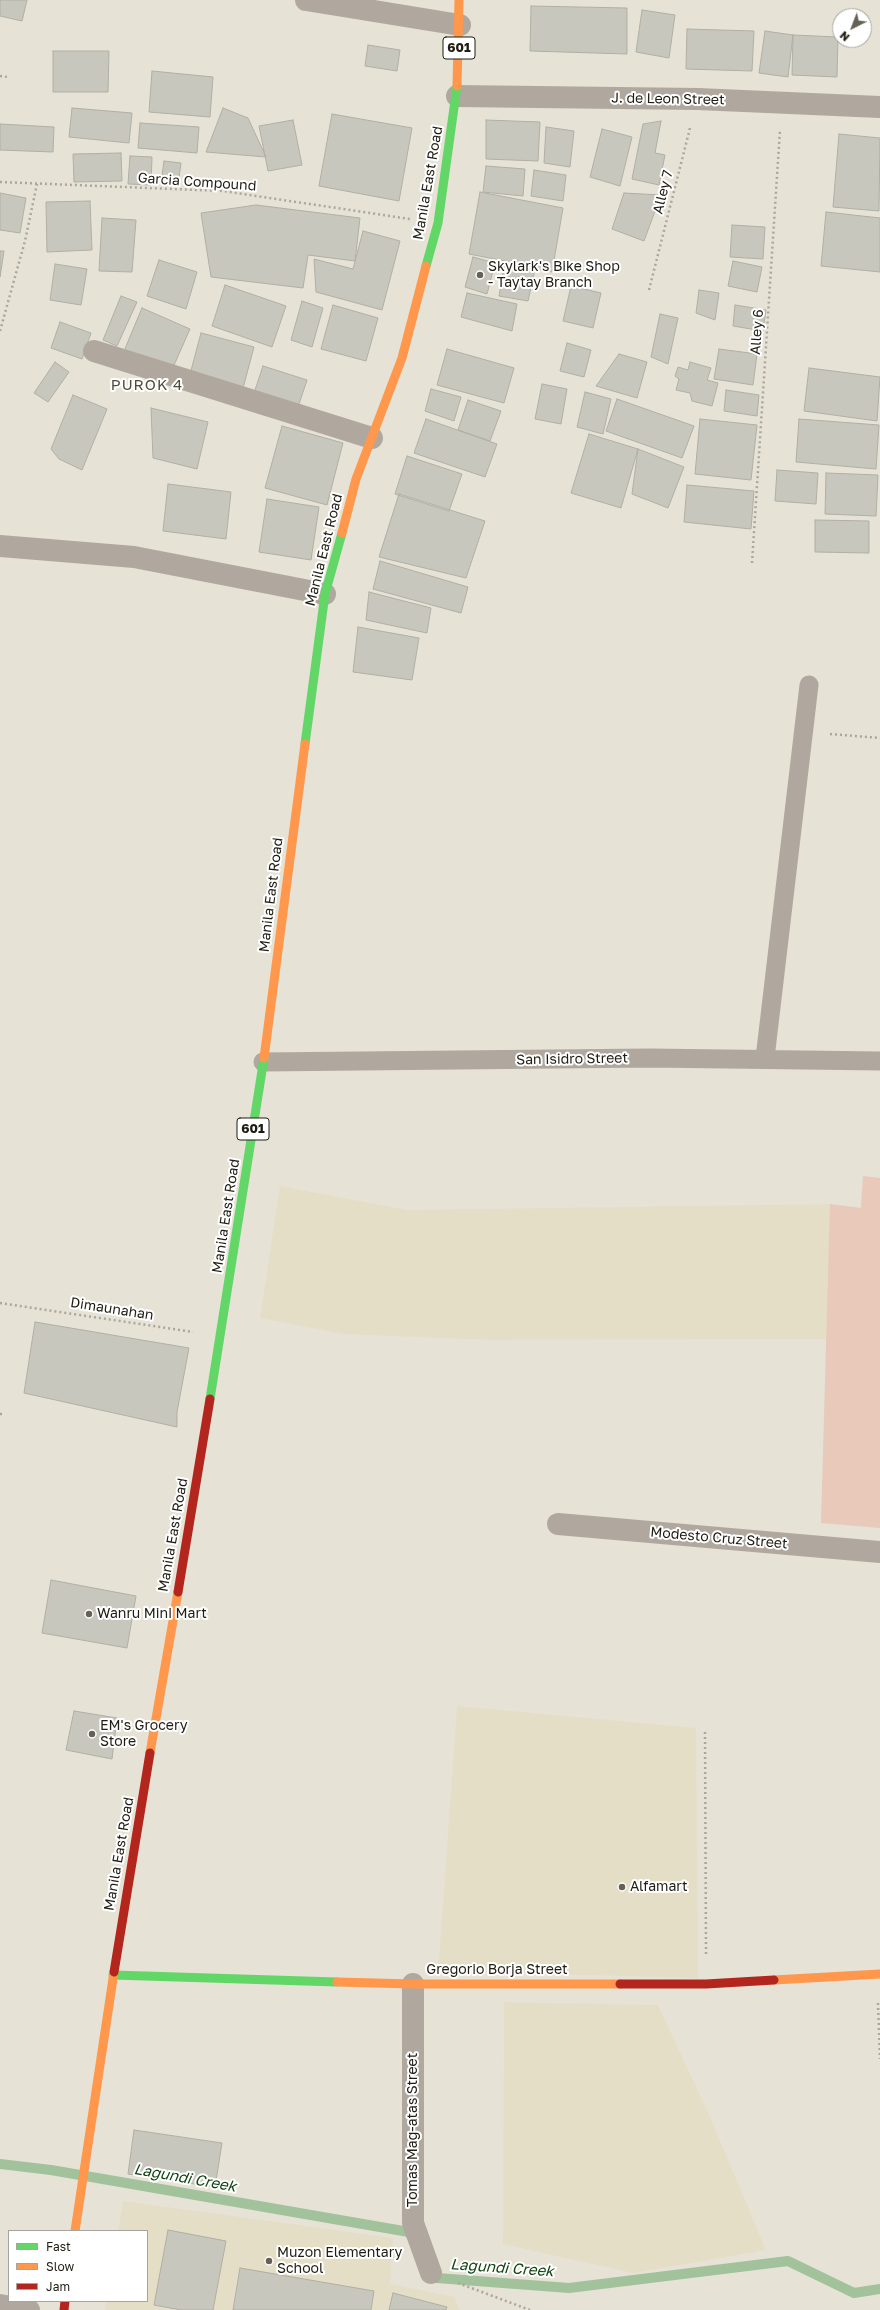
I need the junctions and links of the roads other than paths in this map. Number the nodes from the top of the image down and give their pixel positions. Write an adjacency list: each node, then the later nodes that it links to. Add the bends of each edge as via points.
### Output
1 (306, 0): 3 (street)
2 (460, 0): 3 (main road, 601)
3 (460, 25): 4 (main road, 601)
4 (456, 96): 5 (street, J. de Leon Street, via 698,99); 7 (main road, Manila East Road / 601, via 438,223 402,358)
5 (880, 107)
6 (94, 351): 7 (street)
7 (372, 438): 9 (main road, Manila East Road / 601, via 356,478)
8 (0, 546): 9 (street, via 134,557)
9 (325, 594): 13 (main road, Manila East Road / 601)
10 (809, 685): 11 (lane)
11 (765, 1058): 12 (lane, San Isidro Street); 13 (lane, San Isidro Street)
12 (880, 1061)
13 (263, 1062): 17 (main road, Manila East Road / 601, via 221,1336)
14 (558, 1524): 15 (street, Modesto Cruz Street)
15 (880, 1552)
16 (878, 1974): 18 (main road, Gregorio Borja Street, via 706,1984)
17 (113, 1975): 18 (main road, Gregorio Borja Street); 19 (main road, Manila East Road / 601)
18 (412, 1984): 20 (street, Tomas Mag-atas Street, via 413,2223)
19 (75, 2230)
20 (431, 2273)
21 (0, 2305): 22 (street)
22 (29, 2310)

